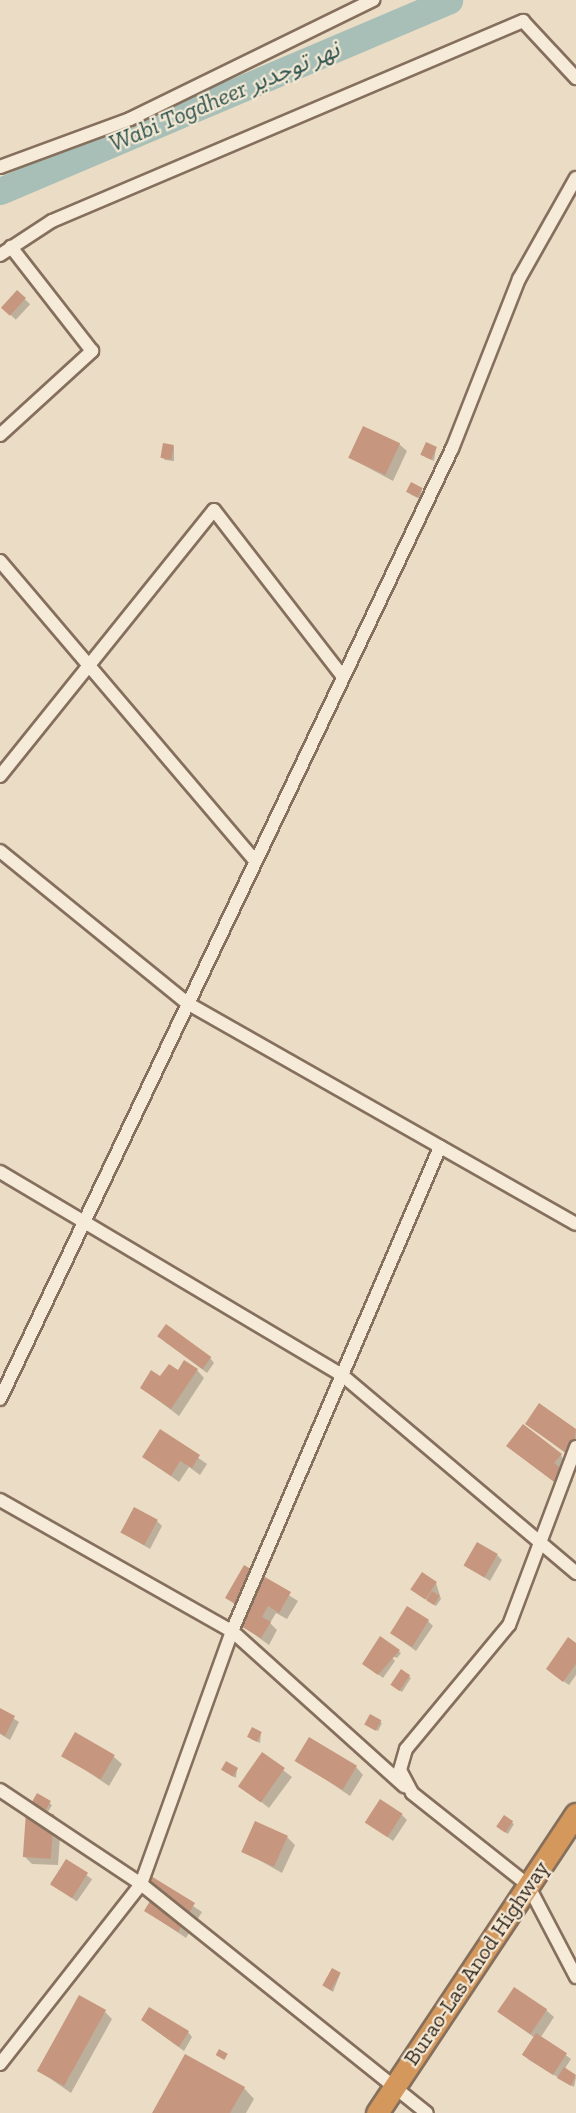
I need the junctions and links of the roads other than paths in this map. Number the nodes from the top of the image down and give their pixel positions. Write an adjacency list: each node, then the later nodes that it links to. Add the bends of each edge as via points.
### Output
1 (373, 0): 3 (street, via 130,119)
2 (576, 78): 5 (street, via 523,21 52,220)
3 (0, 167)
4 (576, 178): 10 (street, via 519,279 452,449)
5 (11, 247): 6 (street); 7 (street, via 92,351)
6 (0, 255)
7 (0, 435)
8 (0, 561): 9 (street)
9 (89, 666): 10 (street, via 214,510); 11 (street); 13 (street)
10 (343, 677): 13 (street)
11 (0, 776)
12 (0, 851): 14 (street)
13 (255, 861): 14 (street)
14 (187, 1003): 15 (street); 17 (street)
15 (440, 1147): 18 (street); 19 (street)
16 (0, 1172): 17 (street)
17 (85, 1220): 19 (street); 20 (street)
18 (576, 1224)
19 (342, 1375): 23 (street); 25 (street)
20 (0, 1399)
21 (576, 1447): 23 (street)
22 (0, 1500): 25 (street)
23 (540, 1543): 24 (street); 27 (street, via 509,1625 406,1749 400,1770)
24 (576, 1573)
25 (232, 1631): 27 (street); 29 (street)
26 (0, 1791): 29 (street)
27 (412, 1793): 30 (street)
28 (576, 1814): 30 (highway, Burao-Las Anod Highway)
29 (141, 1884): 32 (street); 33 (street)
30 (528, 1885): 31 (street); 33 (highway, Burao-Las Anod Highway)
31 (576, 1977)
32 (0, 2064)
33 (394, 2087): 34 (highway, Burao-Las Anod Highway); 35 (street)
34 (377, 2113)
35 (427, 2113)

